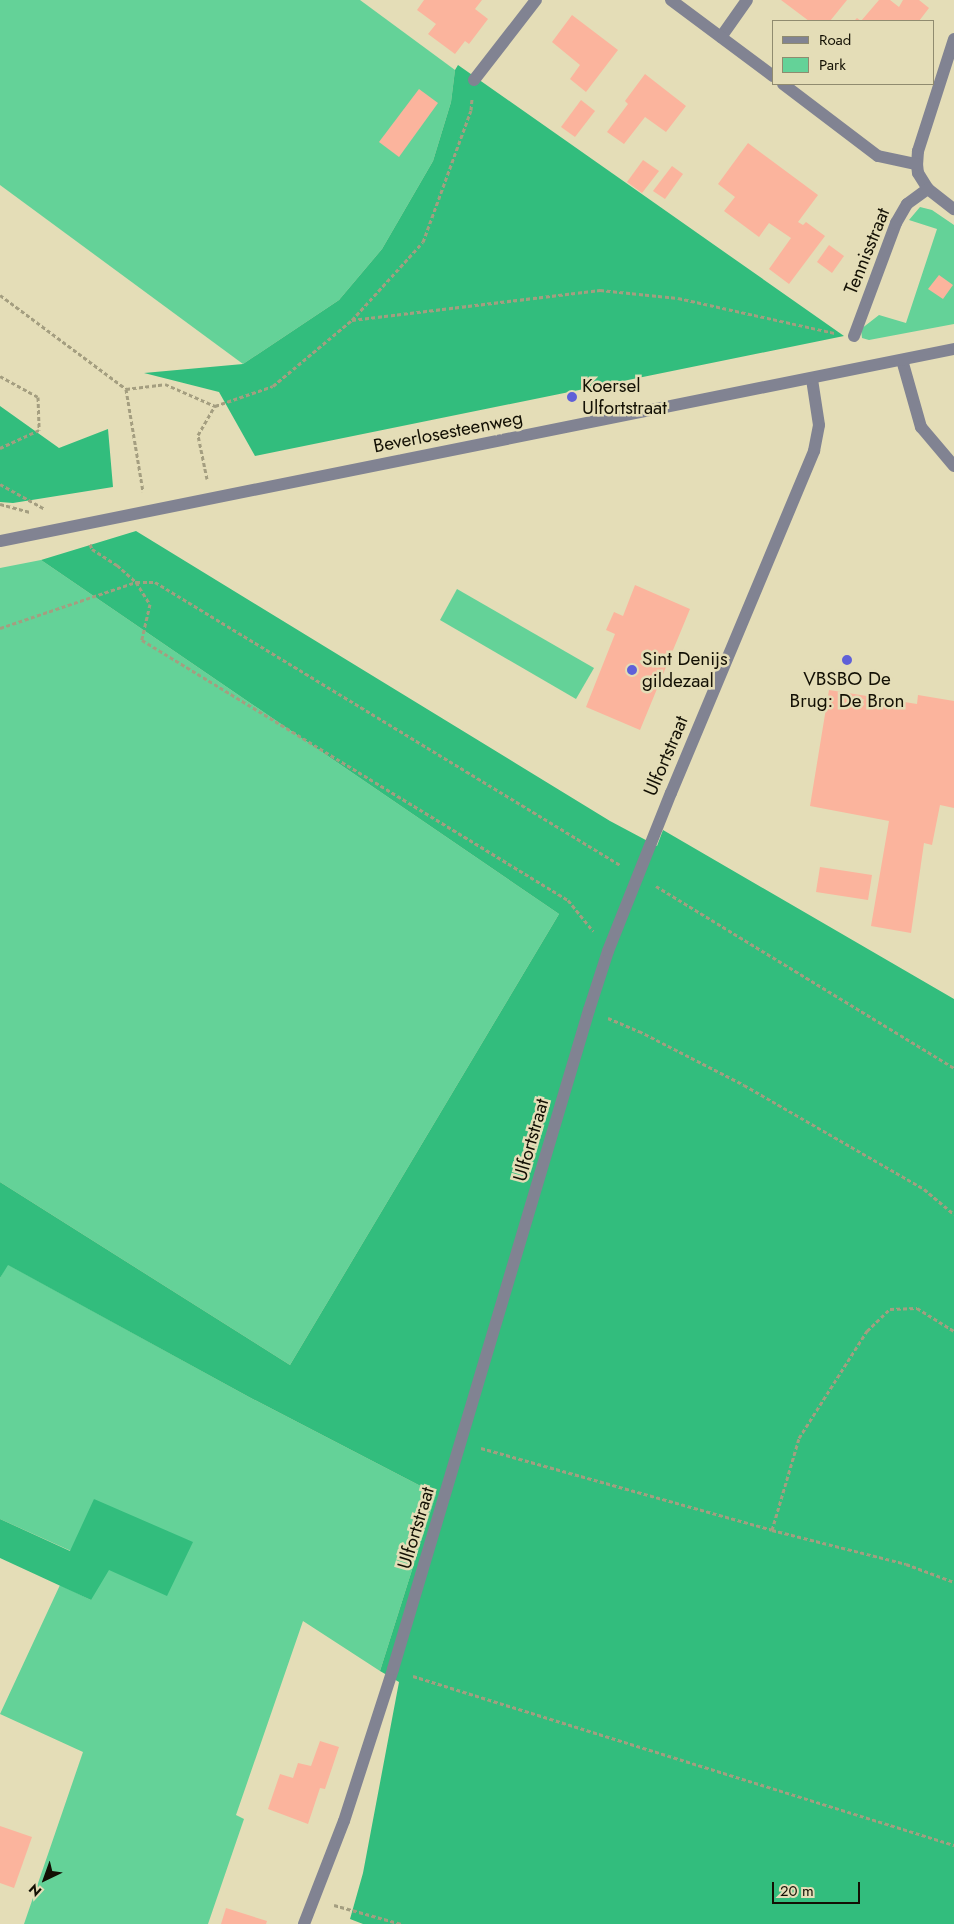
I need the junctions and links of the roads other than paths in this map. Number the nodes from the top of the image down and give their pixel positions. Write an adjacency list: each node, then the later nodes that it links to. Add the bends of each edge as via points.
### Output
1 (536, 0): 7 (street)
2 (671, 0): 4 (street)
3 (747, 0): 4 (street)
4 (721, 37): 6 (street)
5 (954, 39): 9 (street, via 918,151)
6 (772, 75)
7 (474, 80)
8 (784, 85): 9 (street, via 878,156)
9 (917, 164): 10 (street, via 918,173)
10 (928, 189): 11 (street); 12 (street, Tennisstraat, via 907,204 896,223)
11 (954, 209)
12 (854, 336)
13 (954, 349): 14 (street, Beverlosesteenweg)
14 (902, 360): 15 (street, Beverlosesteenweg); 16 (street, via 921,427)
15 (812, 379): 17 (street, Beverlosesteenweg); 18 (street, Ulfortstraat, via 819,425 814,451 608,951 393,1668 344,1821)
16 (954, 466)
17 (0, 541)
18 (304, 1924)

